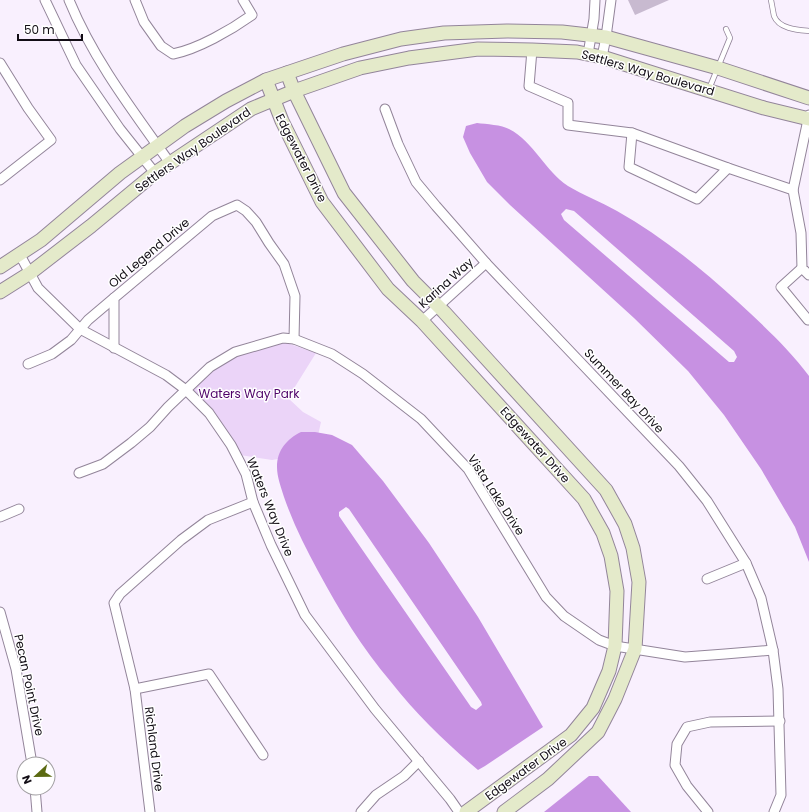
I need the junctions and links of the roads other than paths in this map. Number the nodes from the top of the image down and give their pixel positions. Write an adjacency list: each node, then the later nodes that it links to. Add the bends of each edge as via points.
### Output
1 (45, 0): 27 (street, via 76,65 120,129)
2 (69, 0): 26 (street, via 87,39 117,88)
3 (135, 0): 4 (street, via 144,22 161,46 173,54 230,30 252,15)
4 (243, 0)
5 (595, 0): 10 (street)
6 (611, 0): 11 (street)
7 (771, 0): 9 (lane, via 774,17 780,24 799,30)
8 (726, 28): 16 (lane, via 730,38)
9 (809, 30)
10 (592, 35): 11 (street, Settlers Way Boulevard); 13 (street); 17 (street, Settlers Way Boulevard, via 508,31 437,34 401,39 343,54)
11 (606, 37): 14 (street); 16 (street, Settlers Way Boulevard)
12 (532, 50): 13 (street, Settlers Way Boulevard); 20 (street, Settlers Way Boulevard, via 478,49 409,58 360,68); 25 (street, via 529,86 568,103 568,125)
13 (588, 54): 14 (street, Settlers Way Boulevard)
14 (602, 57): 19 (street, Settlers Way Boulevard)
15 (0, 63): 31 (street, via 51,140)
16 (718, 68): 19 (lane); 21 (street, Settlers Way Boulevard)
17 (287, 73): 18 (street, Settlers Way Boulevard); 20 (street, Edgewater Drive)
18 (266, 80): 22 (street, Edgewater Drive); 26 (street, Settlers Way Boulevard, via 185,126)
19 (709, 91): 24 (street, Settlers Way Boulevard, via 764,108)
20 (294, 92): 22 (street, Settlers Way Boulevard); 41 (street, Edgewater Drive, via 344,193 413,281)
21 (809, 98)
22 (273, 100): 28 (street, Settlers Way Boulevard, via 251,109); 43 (street, Edgewater Drive, via 322,202 388,289)
23 (385, 109): 34 (street, Summer Bay Drive, via 416,182)
24 (809, 118): 32 (street)
25 (632, 133): 29 (street); 29 (street, via 629,167 697,199)
26 (158, 146): 27 (street, Settlers Way Boulevard); 28 (street)
27 (143, 157): 30 (street); 33 (street, Settlers Way Boulevard)
28 (170, 163): 30 (street, Settlers Way Boulevard)
29 (728, 168): 32 (street)
30 (155, 173): 37 (street, Settlers Way Boulevard)
31 (0, 180)
32 (793, 190): 36 (street, via 800,233)
33 (20, 255): 35 (street, Settlers Way Boulevard); 37 (street, Waters Way Drive)
34 (486, 263): 41 (street, Karina Way); 53 (street, Summer Bay Drive, via 679,466 707,501)
35 (0, 267)
36 (802, 268): 38 (street); 42 (street, via 781,287)
37 (30, 273): 39 (street, Settlers Way Boulevard); 44 (street, Waters Way Drive, via 38,288)
38 (809, 275)
39 (0, 292)
40 (114, 298): 44 (street); 45 (street, Old Legend Drive, via 212,216 237,205 256,222 284,264 296,296); 46 (street, Old Legend Drive)
41 (438, 306): 43 (street, Karina Way); 57 (street, Edgewater Drive, via 606,490 625,524 633,548 639,582)
42 (809, 319)
43 (422, 321): 56 (street, Edgewater Drive, via 584,499 603,533 611,556 617,591)
44 (80, 329): 46 (street, Waters Way Drive); 47 (street, via 71,340 52,354)
45 (294, 339): 48 (street, Vista Lake Drive, via 283,338 235,352 210,367); 56 (street, Vista Lake Drive, via 332,354 363,374 421,419 468,469 546,597 564,616 599,640)
46 (114, 348): 48 (street, Waters Way Drive, via 166,375)
47 (28, 364)
48 (186, 390): 49 (street, Vista Lake Drive, via 150,428 131,443 103,464); 50 (street, Waters Way Drive, via 209,413 231,445 246,474)
49 (79, 473)
50 (253, 502): 59 (street, Richland Drive, via 208,520 181,540 120,594 114,603); 63 (street, Waters Way Drive, via 305,615)
51 (19, 509): 52 (street)
52 (0, 517)
53 (746, 562): 54 (street); 58 (street, Summer Bay Drive, via 761,598)
54 (707, 579)
55 (0, 612): 62 (street, Pecan Point Drive, via 16,670)
56 (615, 646): 57 (street, Vista Lake Drive); 69 (street, Edgewater Drive, via 609,671 593,708 571,736)
57 (635, 649): 58 (street, Vista Lake Drive, via 685,657); 70 (street, Edgewater Drive, via 615,699 598,732 548,779)
58 (773, 650): 60 (street, Summer Bay Drive)
59 (135, 689): 61 (street, via 208,674); 66 (street, Richland Drive)
60 (780, 721): 71 (street, via 710,722 687,727 677,744 675,765 686,786); 72 (street, Summer Bay Drive, via 781,795)
61 (263, 755)
62 (31, 756)
63 (419, 761): 67 (street, via 404,776 376,796); 68 (street, Waters Way Drive)
64 (36, 796): 65 (street)
65 (37, 812)
66 (150, 812)
67 (361, 812)
68 (459, 812)
69 (466, 812)
70 (504, 812)
71 (708, 812)
72 (774, 812)

